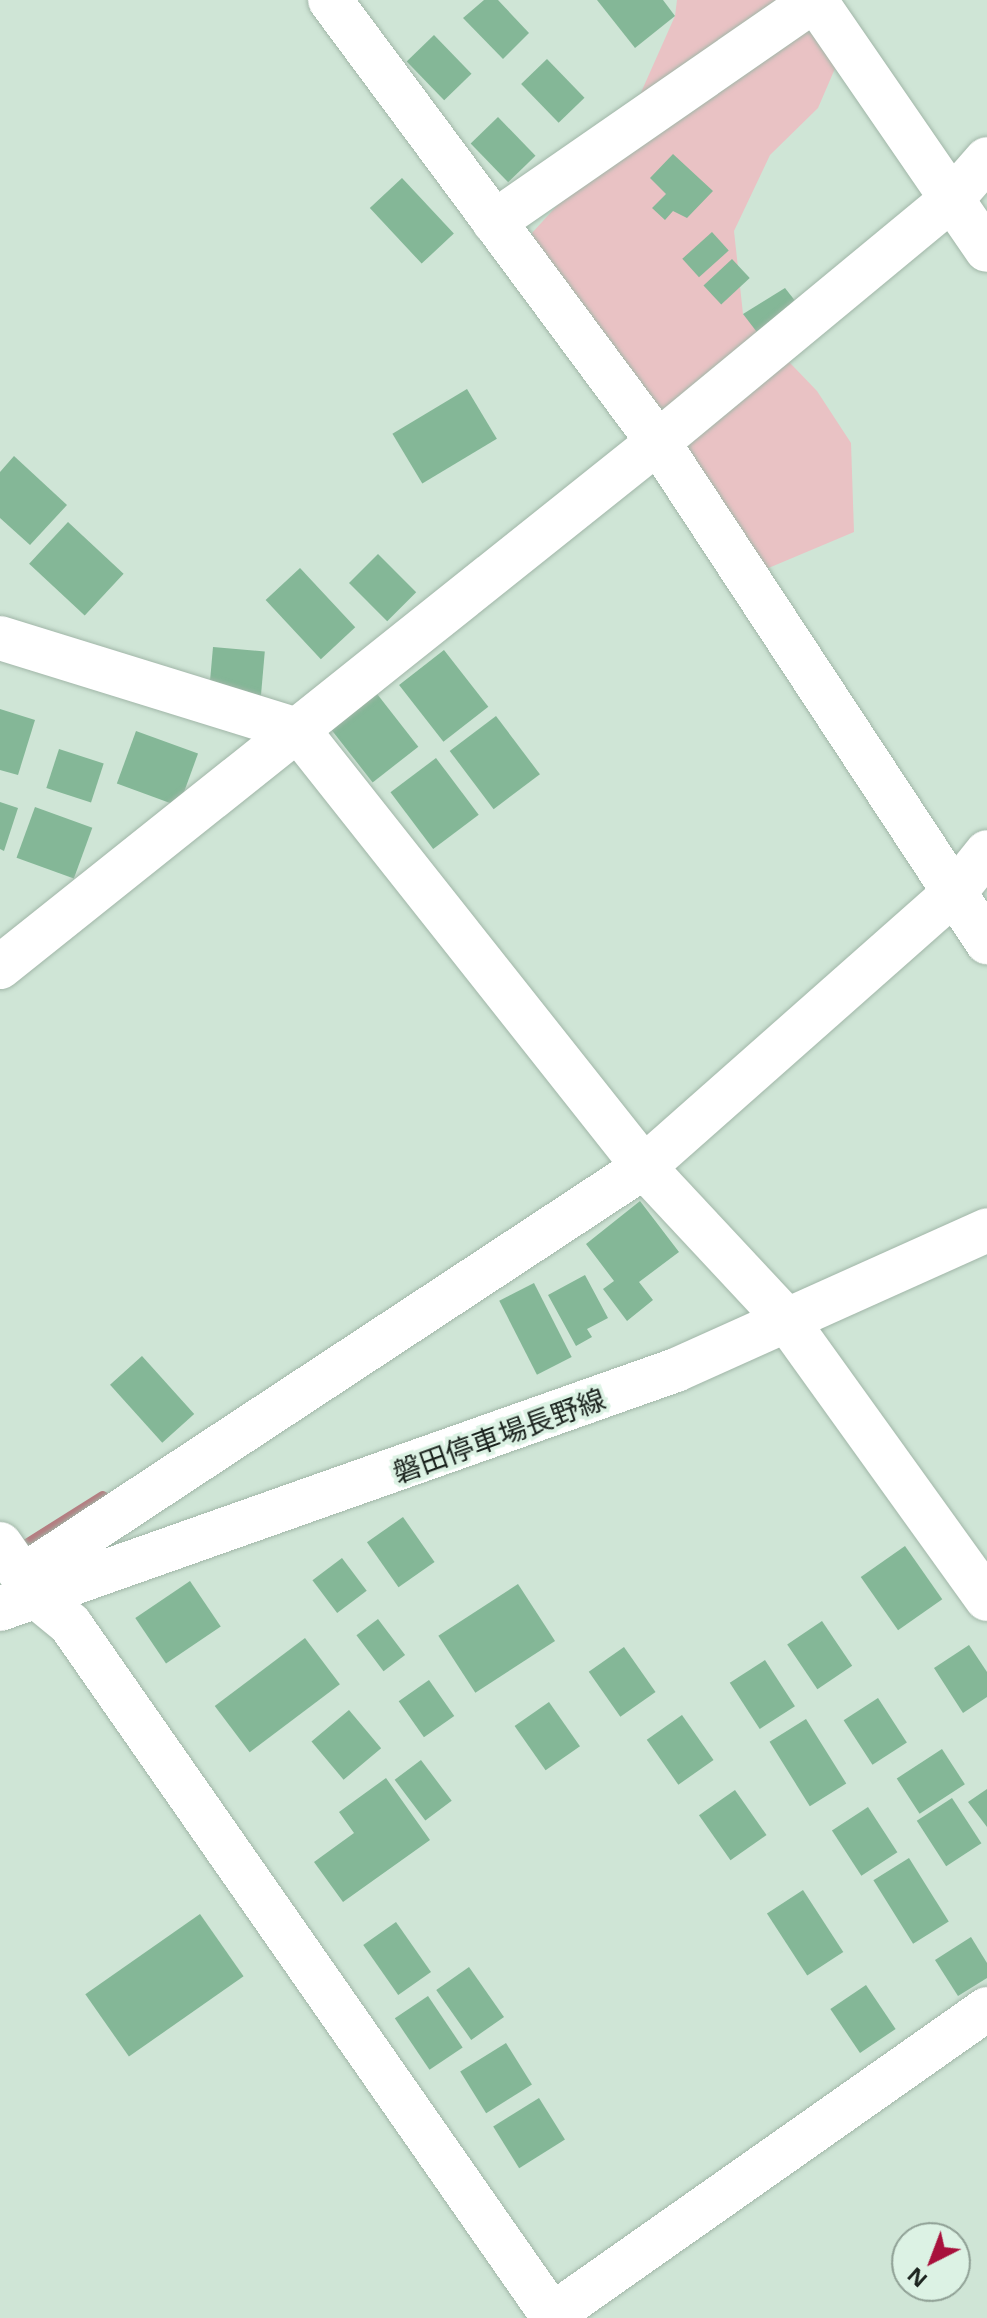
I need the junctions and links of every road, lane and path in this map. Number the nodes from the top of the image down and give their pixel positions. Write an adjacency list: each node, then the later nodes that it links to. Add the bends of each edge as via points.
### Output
1 (330, 0): 5 (street)
2 (815, 0): 4 (street); 5 (street)
3 (987, 159): 4 (street)
4 (952, 199): 6 (street); 7 (street)
5 (494, 222): 7 (street)
6 (987, 250)
7 (658, 442): 9 (street); 11 (street)
8 (0, 638): 9 (street)
9 (298, 730): 13 (street); 14 (street)
10 (987, 852): 11 (street)
11 (955, 892): 12 (street); 14 (street)
12 (987, 942)
13 (0, 967)
14 (644, 1167): 16 (street); 17 (street)
15 (987, 1230): 16 (street, 磐田停車場長野線)
16 (785, 1318): 17 (street, 磐田停車場長野線, via 603,1397); 18 (street)
17 (15, 1581): 20 (street, via 70,1624)
18 (987, 1599)
19 (987, 2009): 20 (street)
20 (553, 2316)

